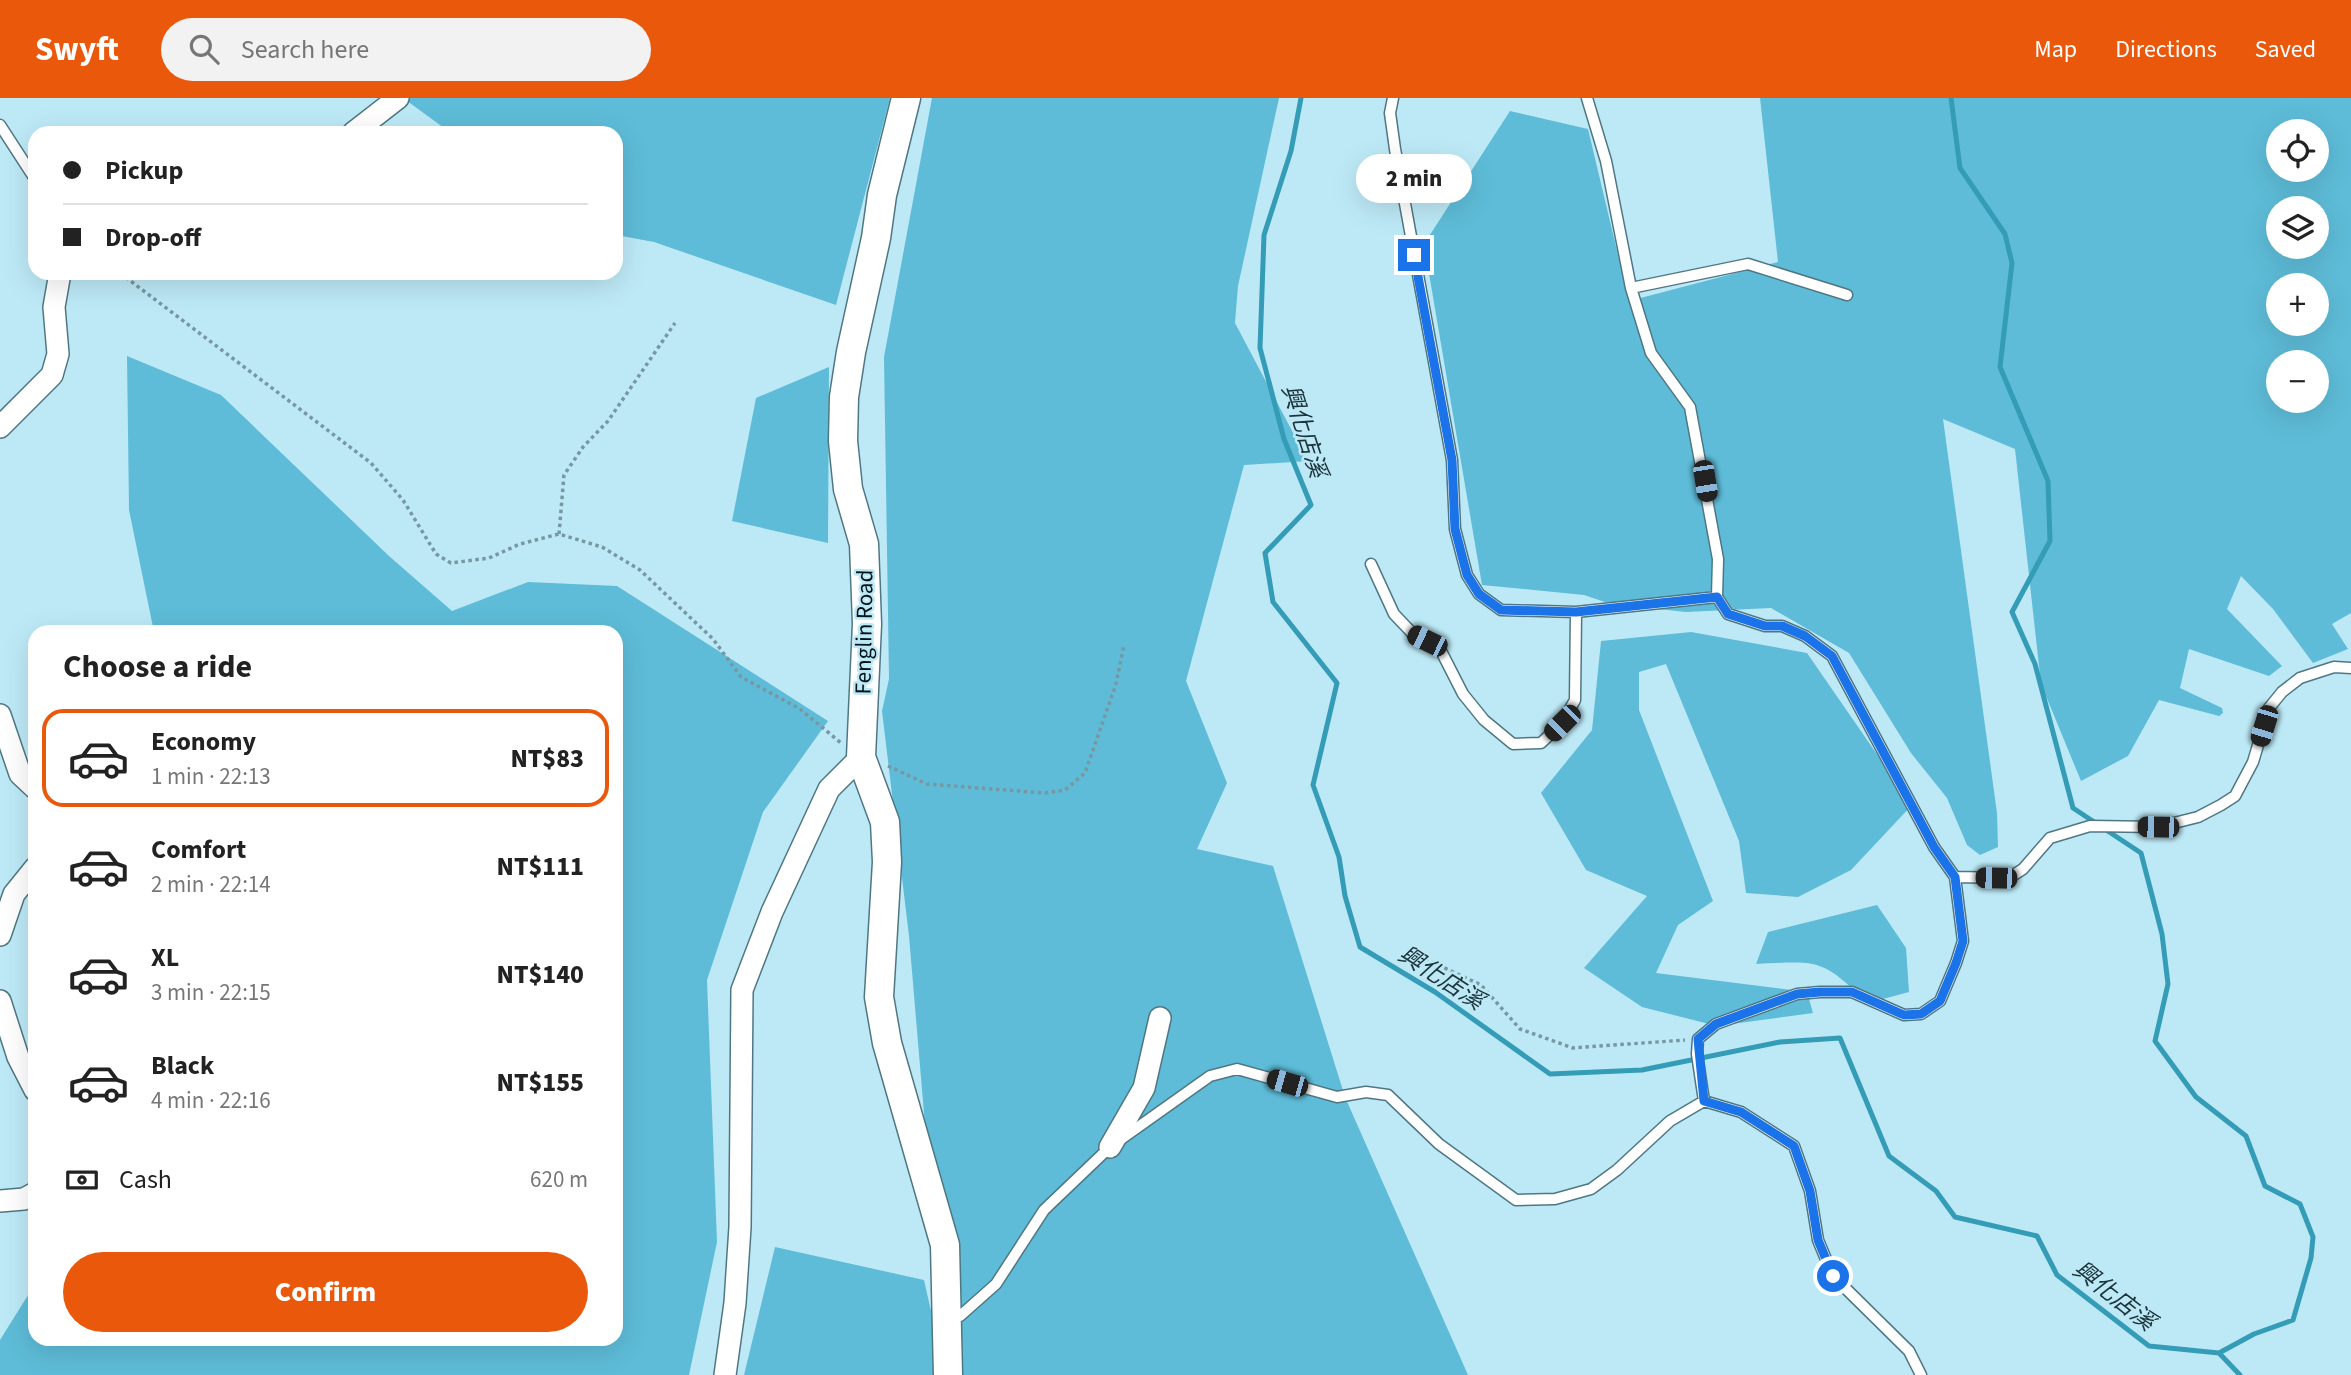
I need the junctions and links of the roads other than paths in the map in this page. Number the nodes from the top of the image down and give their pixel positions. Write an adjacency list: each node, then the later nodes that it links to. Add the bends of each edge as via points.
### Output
1 (398, 98): 6 (street)
2 (906, 98): 17 (street, Fenglin Road, via 882,195 844,397 848,489 864,544 867,624)
3 (1393, 98): 14 (lane, via 1390,113 1395,149 1452,460 1455,529 1467,575 1479,594 1501,610)
4 (1587, 98): 9 (lane, via 1606,161)
5 (0, 125): 7 (lane)
6 (362, 126)
7 (28, 168)
8 (59, 280): 11 (street, via 54,307 58,354 52,375)
9 (1631, 288): 10 (lane, via 1748,264); 13 (lane, via 1651,353 1690,407 1718,559)
10 (1847, 295)
11 (0, 426)
12 (1371, 564): 14 (lane, via 1394,614 1414,635 1439,647 1463,694 1483,720 1513,744 1541,743 1562,723 1575,700)
13 (1717, 597): 14 (lane); 20 (lane, via 1728,614 1765,626 1782,626 1832,656 1934,847)
14 (1576, 612)
15 (2351, 668): 20 (lane, via 2334,667 2300,678 2282,692 2269,708 2253,762 2235,796 2221,805 2198,817 2158,827 2090,826 2050,838 2009,878)
16 (0, 715): 18 (street, via 20,774)
17 (861, 757): 29 (street, Fenglin Road, via 885,822 879,998 887,1043 945,1245); 30 (street, via 829,789 742,990 740,1227)
18 (28, 781)
19 (28, 877): 21 (street, via 14,894)
20 (1955, 877): 25 (lane, via 1963,941 1940,1001 1921,1014 1904,1015 1852,992 1797,994 1716,1024 1698,1039)
21 (0, 935)
22 (0, 1001): 24 (street)
23 (1160, 1018): 26 (street, via 1144,1088)
24 (28, 1076)
25 (1704, 1101): 26 (lane, via 1670,1121 1591,1189 1555,1199 1516,1200 1439,1144 1388,1095 1366,1092 1337,1097 1237,1069 1210,1076); 32 (lane, via 1741,1112 1794,1146 1810,1191 1818,1240 1833,1276 1909,1351)
26 (1110, 1147): 29 (lane, via 1044,1210 996,1284 960,1316)
27 (28, 1197): 28 (street)
28 (0, 1201)
29 (949, 1318): 31 (street, Fenglin Road)
30 (724, 1375)
31 (948, 1375)
32 (1921, 1375)

